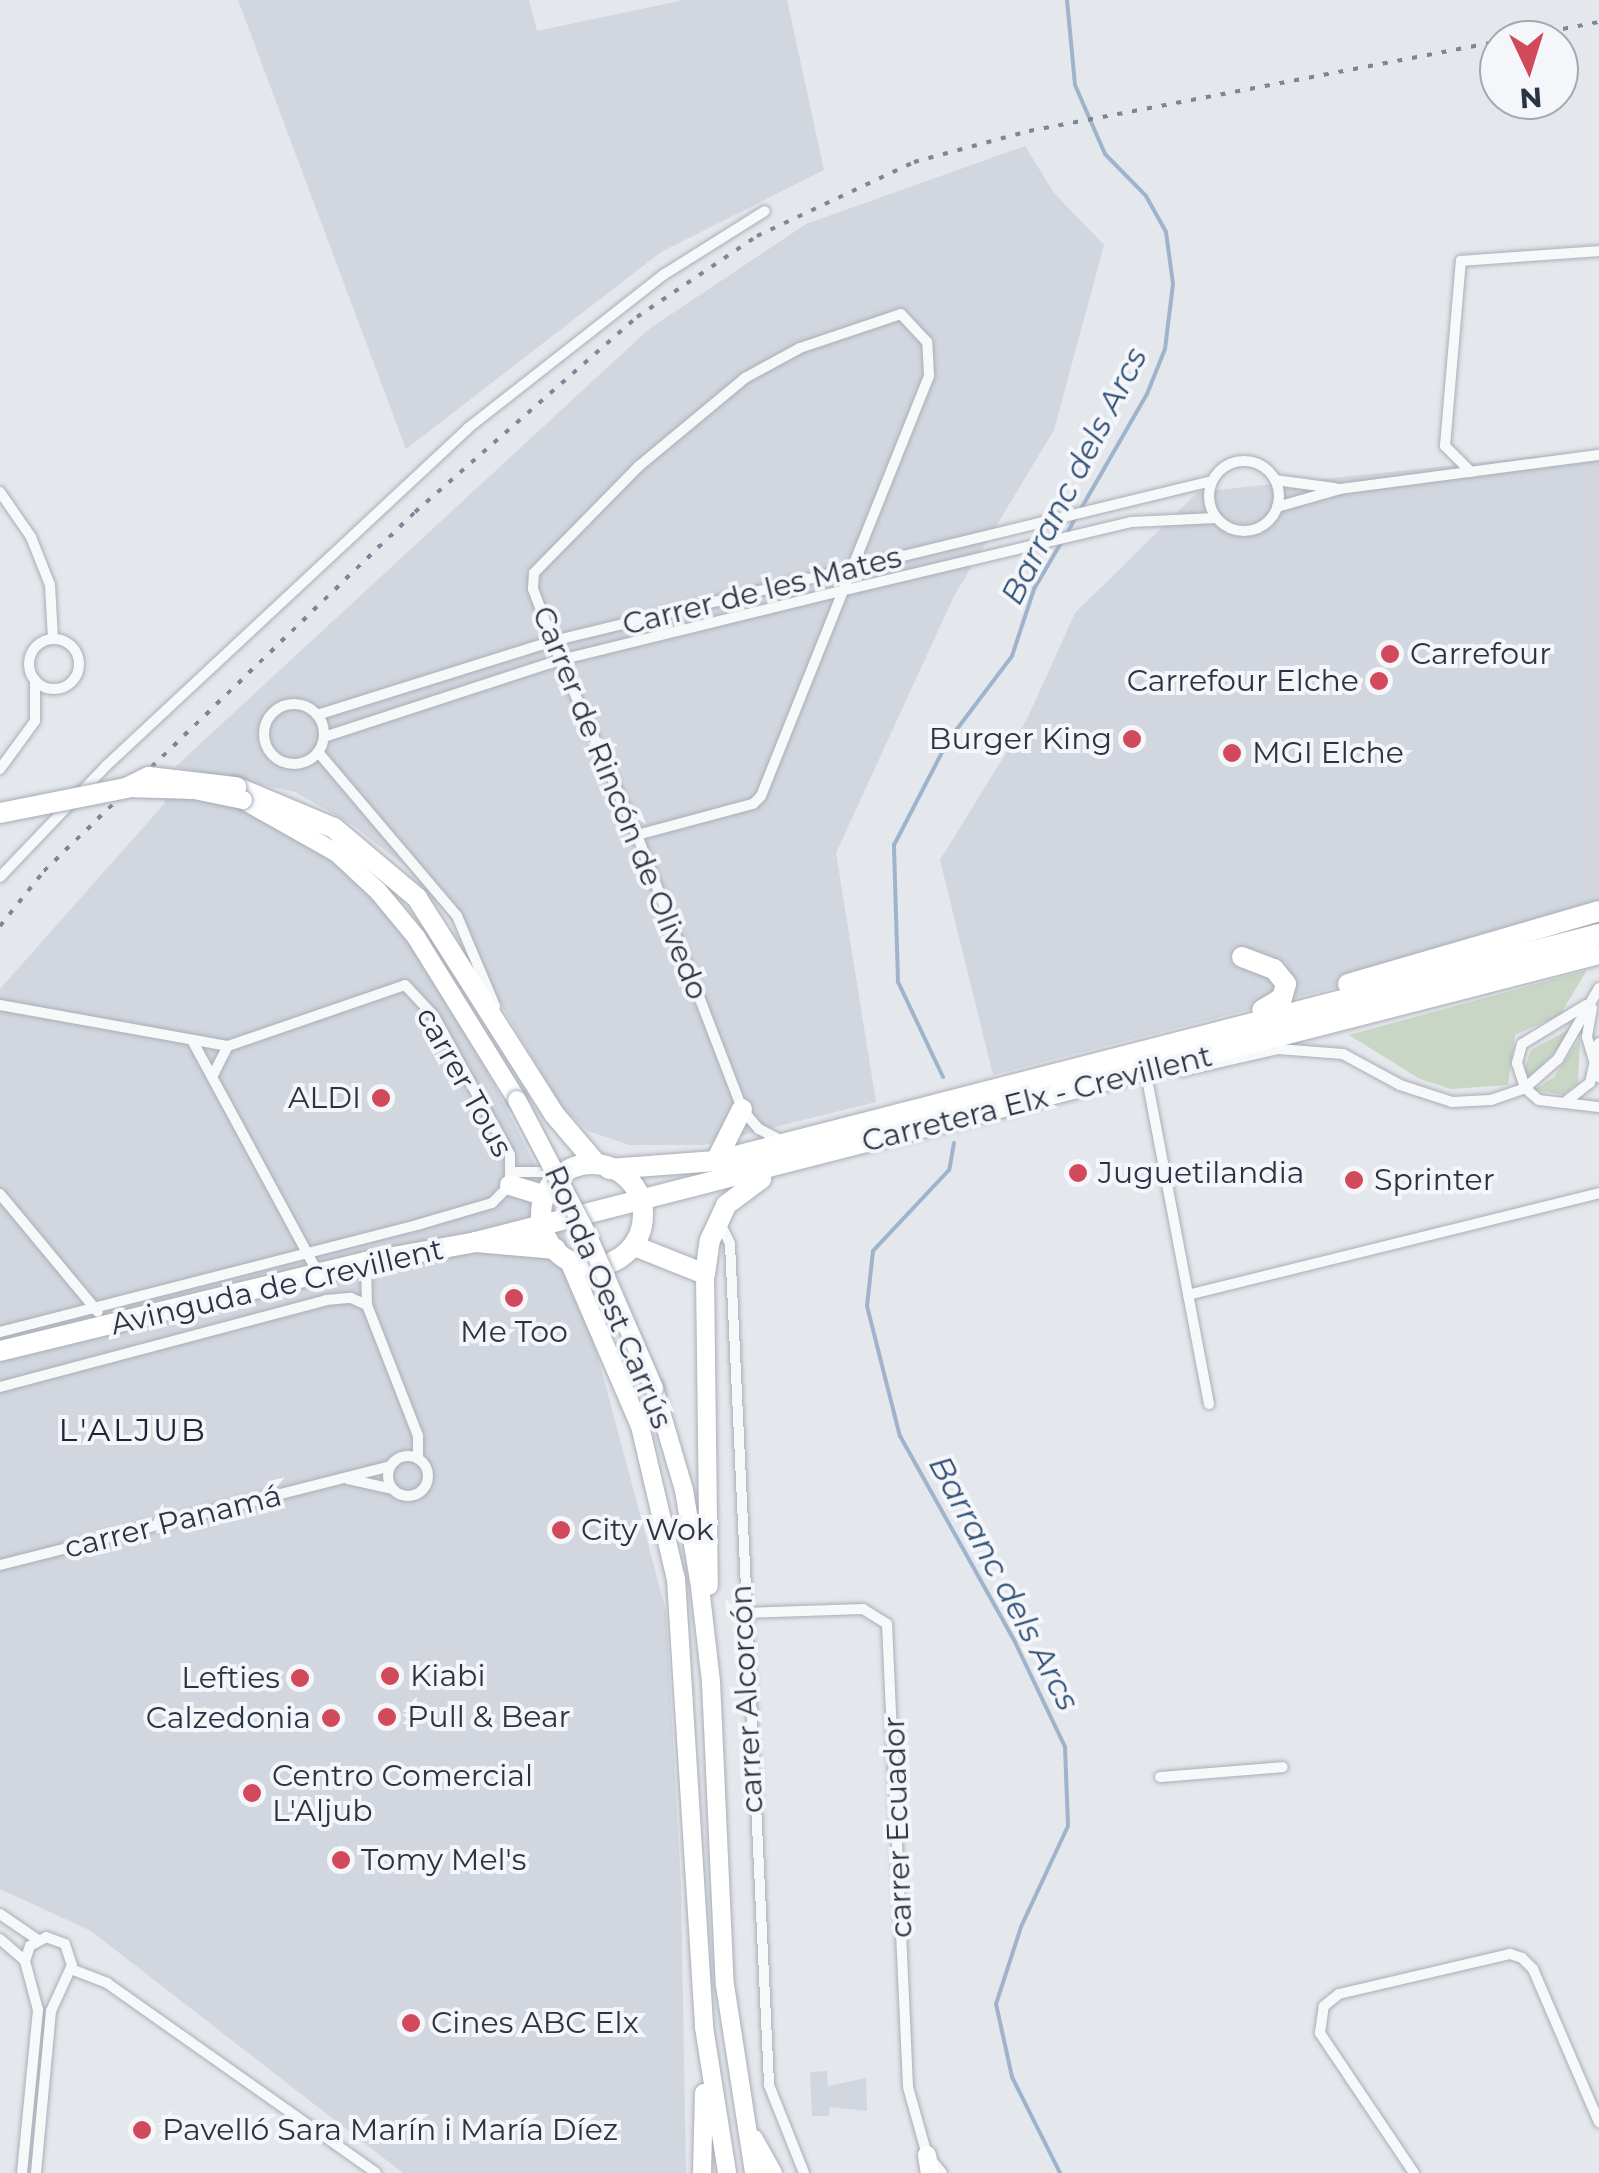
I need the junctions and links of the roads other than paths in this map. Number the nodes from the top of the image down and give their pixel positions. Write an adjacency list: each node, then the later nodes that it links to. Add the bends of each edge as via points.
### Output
1 (765, 211): 24 (street, via 663,274 468,428 106,766)
2 (1599, 250): 4 (street, via 1461,261 1445,446 1467,461)
3 (1599, 455): 4 (street)
4 (1470, 472): 7 (street)
5 (1276, 480): 6 (street, via 1249,461 1227,465); 7 (street); 9 (street)
6 (1212, 481): 10 (street, via 1209,500); 11 (street, Carrer de les Mates)
7 (1340, 489): 9 (street)
8 (0, 492): 13 (street, via 31,537 50,586)
9 (1278, 507): 10 (street, via 1256,530 1234,530)
10 (1216, 518): 12 (street, Carrer de les Mates, via 1131,522)
11 (854, 568): 12 (street); 14 (street, Carrer de les Mates); 14 (street, Carrer de Rincón de Olivedo, via 929,376 927,342 901,314 800,348 733,388 549,552 533,590)
12 (837, 592): 15 (street, Carrer de les Mates); 23 (street, via 761,796 753,804)
13 (53, 639): 16 (street, via 31,654); 16 (street, via 74,648 77,674 56,688)
14 (554, 642): 15 (street, Carrer de Rincón de Olivedo); 17 (street, Carrer de les Mates)
15 (560, 660): 18 (street, Carrer de les Mates); 23 (street, Carrer de Rincón de Olivedo)
16 (35, 679): 20 (street, via 35,721)
17 (317, 715): 18 (street); 19 (street, via 302,705 277,709 264,741 284,762 300,764)
18 (324, 737): 19 (street)
19 (318, 752): 31 (street, via 457,916)
20 (0, 769)
21 (240, 794): 22 (highway, Ronda Oest Carrús, bridge, via 148,778); 31 (highway, Ronda Oest Carrús, via 334,828 387,868 450,942); 82 (main road, Ronda Oest Carrús, bridge, via 337,853 378,891 416,937 517,1100 588,1236 654,1388 684,1490)
22 (0, 812)
23 (637, 835): 44 (street, Carrer de Rincón de Olivedo)
24 (0, 876)
25 (1599, 912): 30 (highway)
26 (1597, 945): 35 (highway, Carretera Elx - Crevillent); 41 (highway, Carretera Elx - Crevillent)
27 (1242, 957): 30 (highway, via 1274,969 1286,984 1282,998)
28 (1596, 993): 36 (street, via 1586,1037); 39 (street, via 1558,1058); 39 (street, via 1573,1018 1522,1044 1517,1063)
29 (0, 1006): 32 (street)
30 (1262, 1010): 35 (highway)
31 (505, 1030): 49 (highway, Ronda Oest Carrús, via 554,1114)
32 (192, 1040): 34 (street); 37 (street)
33 (1599, 1043): 36 (street)
34 (228, 1046): 37 (street); 51 (street, carrer Tous, via 405,985 434,1016 510,1155)
35 (1128, 1053): 40 (highway, Carretera Elx - Crevillent)
36 (1596, 1072): 42 (street)
37 (212, 1076): 60 (street)
38 (1147, 1079): 39 (street, via 1278,1049 1343,1054 1400,1085 1452,1102 1491,1100); 41 (street); 66 (street)
39 (1525, 1088): 42 (street, via 1539,1100)
40 (988, 1100): 41 (highway, Carretera Elx - Crevillent); 45 (highway, Carretera Elx - Crevillent)
41 (1029, 1101)
42 (1564, 1103): 43 (street)
43 (1599, 1107)
44 (742, 1109): 46 (street, Carrer de Rincón de Olivedo, via 759,1129); 48 (highway)
45 (881, 1128): 46 (highway, Carretera Elx - Crevillent); 47 (highway, Carretera Elx - Crevillent)
46 (784, 1142): 48 (highway, Carretera Elx - Crevillent)
47 (833, 1152): 55 (highway, Carretera Elx - Crevillent); 56 (highway, via 747,1183)
48 (716, 1161): 49 (highway, Carretera Elx - Crevillent)
49 (602, 1165): 50 (highway, Carretera Elx - Crevillent); 55 (highway, Ronda Oest Carrús)
50 (560, 1171): 51 (street); 54 (highway)
51 (510, 1178): 54 (highway); 60 (street, Avinguda de Crevillent, via 492,1202)
52 (1599, 1190): 66 (street)
53 (0, 1194): 68 (street)
54 (545, 1196): 57 (highway)
55 (640, 1203): 57 (highway, Carretera Elx - Crevillent); 59 (highway)
56 (719, 1221): 64 (highway); 65 (street, carrer Alcorcón, via 730,1244)
57 (546, 1225): 58 (highway, Carretera Elx - Crevillent); 61 (highway)
58 (476, 1242): 61 (highway, Avinguda de Crevillent); 62 (highway, Avinguda de Crevillent)
59 (637, 1247): 61 (highway, Avinguda de Crevillent, via 612,1266); 64 (highway)
60 (306, 1252): 63 (street); 68 (street, Avinguda de Crevillent)
61 (562, 1254): 92 (main road, Ronda Oest Carrús, via 640,1426 676,1579)
62 (366, 1262): 63 (highway, Avinguda de Crevillent); 67 (street)
63 (318, 1274): 69 (highway, Avinguda de Crevillent)
64 (705, 1274): 65 (street); 82 (main road)
65 (732, 1284): 81 (street, carrer Alcorcón)
66 (1188, 1295): 73 (street)
67 (367, 1305): 72 (street, Avinguda de Crevillent, via 351,1298 326,1300); 74 (street)
68 (94, 1308): 69 (street); 70 (street, Avinguda de Crevillent)
69 (108, 1325): 71 (highway, Avinguda de Crevillent)
70 (0, 1332)
71 (0, 1351)
72 (0, 1388)
73 (1209, 1404)
74 (414, 1430): 75 (street); 76 (street)
75 (404, 1456): 76 (street); 77 (street)
76 (418, 1459): 79 (street, via 428,1473 422,1490 403,1496)
77 (390, 1466): 78 (street, carrer Panamá); 79 (street)
78 (347, 1479): 79 (street, carrer Panamá); 80 (street, carrer Panamá)
79 (392, 1489)
80 (0, 1565)
81 (742, 1613): 95 (street, carrer Ecuador, via 862,1609 887,1624 908,2087); 103 (street, carrer Alcorcón, via 769,2085)
82 (711, 1682): 93 (main road, Ronda Oest Carrús)
83 (1284, 1767): 84 (street)
84 (1160, 1777)
85 (0, 1914): 87 (street)
86 (0, 1939): 88 (street)
87 (38, 1940): 88 (street); 89 (street, via 65,1944)
88 (25, 1961): 90 (street)
89 (71, 1969): 91 (street); 98 (street, via 107,1982)
90 (31, 1976): 91 (street, via 46,1984); 96 (street, via 38,2010)
91 (62, 1981): 97 (street, via 51,2011)
92 (704, 2027): 99 (main road, Ronda Oest Carrús); 100 (main road, Ronda Oest Carrús)
93 (737, 2090): 101 (main road, Ronda Oest Carrús); 102 (main road, Ronda Oest Carrús)
94 (1599, 2122): 105 (street, via 1533,1969 1510,1954 1339,1994 1324,2006 1320,2033)
95 (929, 2164): 104 (street, carrer Ecuador)
96 (22, 2173)
97 (36, 2173)
98 (376, 2173)
99 (702, 2173)
100 (727, 2173)
101 (754, 2173)
102 (773, 2173)
103 (804, 2173)
104 (942, 2173)
105 (1414, 2173)

